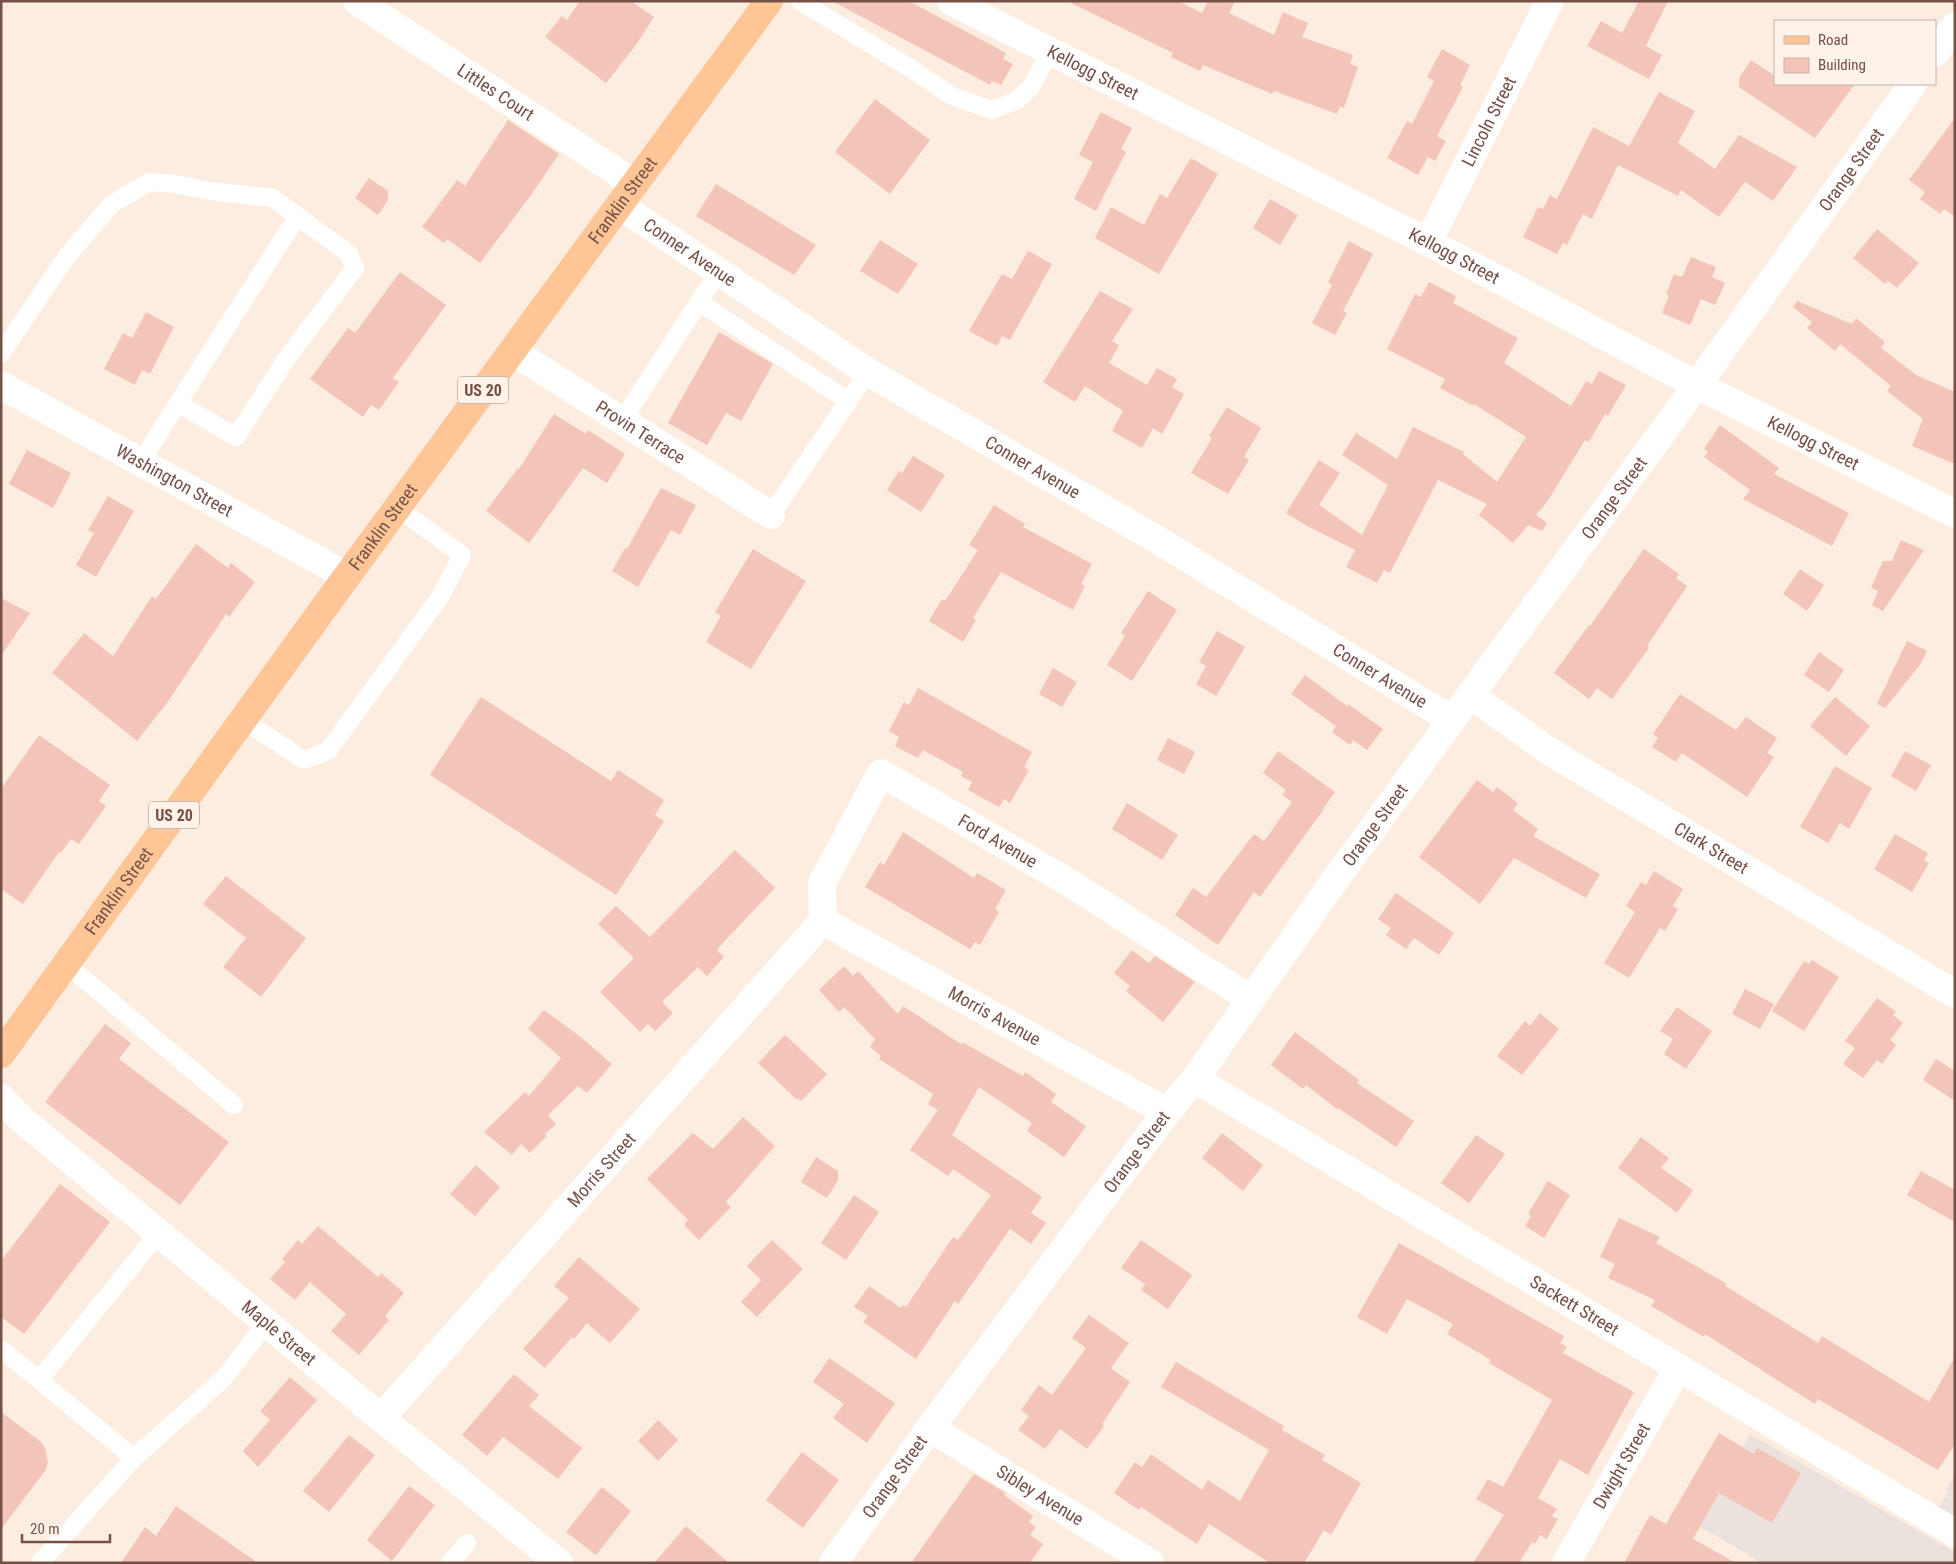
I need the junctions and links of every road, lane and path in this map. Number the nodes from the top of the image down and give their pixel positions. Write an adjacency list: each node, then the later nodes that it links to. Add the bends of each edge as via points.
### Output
1 (357, 1): 10 (street, Littles Court)
2 (769, 1): 10 (main road, Franklin Street / US 20)
3 (800, 1): 7 (lane, via 952,96 992,110 1016,101 1030,87)
4 (951, 1): 7 (street, Kellogg Street)
5 (1550, 1): 12 (street, Lincoln Street)
6 (1955, 26): 8 (street)
7 (1050, 52): 12 (street, Kellogg Street)
8 (1936, 52)
9 (1912, 85): 19 (street, Orange Street)
10 (627, 195): 13 (street, Conner Avenue); 15 (main road, Franklin Street / US 20)
11 (297, 217): 16 (lane, via 273,198 149,182 112,204 67,256); 21 (lane); 21 (lane, via 349,254 355,268 289,355 236,438)
12 (1428, 242): 19 (street, Kellogg Street)
13 (719, 271): 14 (lane); 17 (street, Conner Avenue)
14 (699, 302): 20 (lane); 22 (lane)
15 (512, 351): 22 (street, Provin Terrace); 24 (main road, Franklin Street / US 20)
16 (1, 354)
17 (868, 372): 20 (lane); 30 (street, Conner Avenue, via 1156,539)
18 (1, 385): 23 (street, Washington Street)
19 (1697, 385): 25 (street, Kellogg Street); 28 (street, Orange Street)
20 (848, 401): 26 (lane)
21 (178, 403): 23 (lane)
22 (622, 421): 26 (street, Provin Terrace)
23 (140, 463): 27 (street, Washington Street)
24 (398, 508): 27 (main road, Franklin Street / US 20); 29 (lane, via 462,556 440,597 328,751 304,760)
25 (1955, 514)
26 (771, 515)
27 (348, 576): 29 (main road, Franklin Street / US 20)
28 (1470, 696): 30 (street, Orange Street); 33 (street, Clark Street, via 1547,750)
29 (243, 720): 32 (main road, Franklin Street / US 20)
30 (1452, 720): 34 (street, Orange Street)
31 (822, 921): 34 (street, Ford Avenue, via 822,883 881,773 1072,884); 39 (street, Morris Avenue); 45 (street, Morris Street)
32 (66, 964): 35 (main road, Franklin Street / US 20); 38 (lane)
33 (1955, 994)
34 (1250, 999): 36 (street, Orange Street)
35 (1, 1054)
36 (1195, 1079): 39 (street, Orange Street); 43 (street, Sackett Street)
37 (1, 1098): 40 (street, Maple Street, via 20,1118)
38 (234, 1105)
39 (1167, 1112): 46 (street, Orange Street)
40 (161, 1236): 41 (street, Maple Street); 44 (lane, via 149,1244)
41 (267, 1323): 45 (street, Maple Street); 47 (lane, via 223,1379)
42 (1, 1349): 44 (lane)
43 (1678, 1368): 48 (street, Sackett Street); 55 (street, Dwight Street)
44 (39, 1380): 47 (lane)
45 (381, 1418): 50 (street, Maple Street)
46 (930, 1428): 53 (street, Orange Street); 54 (street, Sibley Avenue)
47 (134, 1458): 51 (lane)
48 (1955, 1533)
49 (467, 1543): 52 (lane)
50 (555, 1562)
51 (40, 1563)
52 (450, 1563)
53 (833, 1563)
54 (1150, 1563)
55 (1566, 1563)

